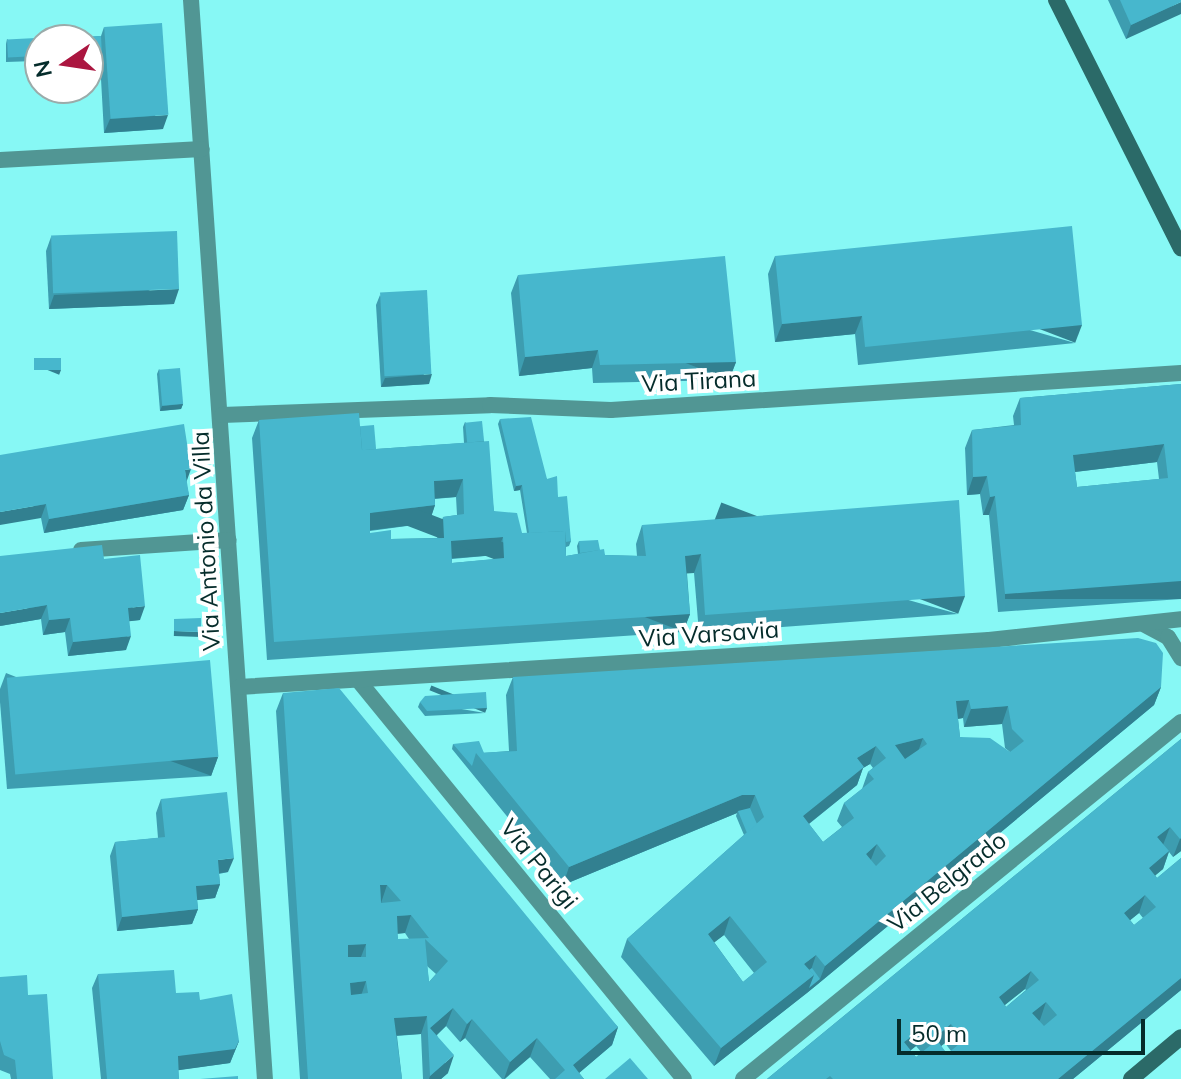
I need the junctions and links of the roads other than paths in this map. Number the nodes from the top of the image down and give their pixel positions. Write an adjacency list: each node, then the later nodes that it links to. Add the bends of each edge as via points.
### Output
1 (191, 0): 3 (street, Via Antonio da Villa)
2 (1056, 0): 5 (main road)
3 (202, 149): 4 (street); 9 (street, Via Antonio da Villa)
4 (0, 160)
5 (1159, 197): 6 (main road); 7 (main road)
6 (1181, 220)
7 (1181, 248)
8 (1180, 372): 9 (street, Via Tirana, via 611,410 490,405)
9 (222, 415): 10 (street, Via Antonio da Villa)
10 (229, 540): 11 (street); 16 (street, Via Antonio da Villa)
11 (61, 551)
12 (1181, 619): 13 (street, Via Varsavia)
13 (1144, 624): 14 (street, via 1168,637); 15 (street, Via Varsavia, via 989,640)
14 (1181, 658)
15 (358, 680): 16 (street, Via Varsavia); 22 (street, Via Parigi)
16 (239, 687): 21 (street, Via Antonio da Villa)
17 (1181, 712): 18 (street)
18 (1176, 726): 23 (street, Via Belgrado)
19 (1181, 1037): 20 (main road)
20 (1149, 1073): 24 (main road)
21 (265, 1079)
22 (684, 1079)
23 (743, 1079)
24 (1131, 1079)

